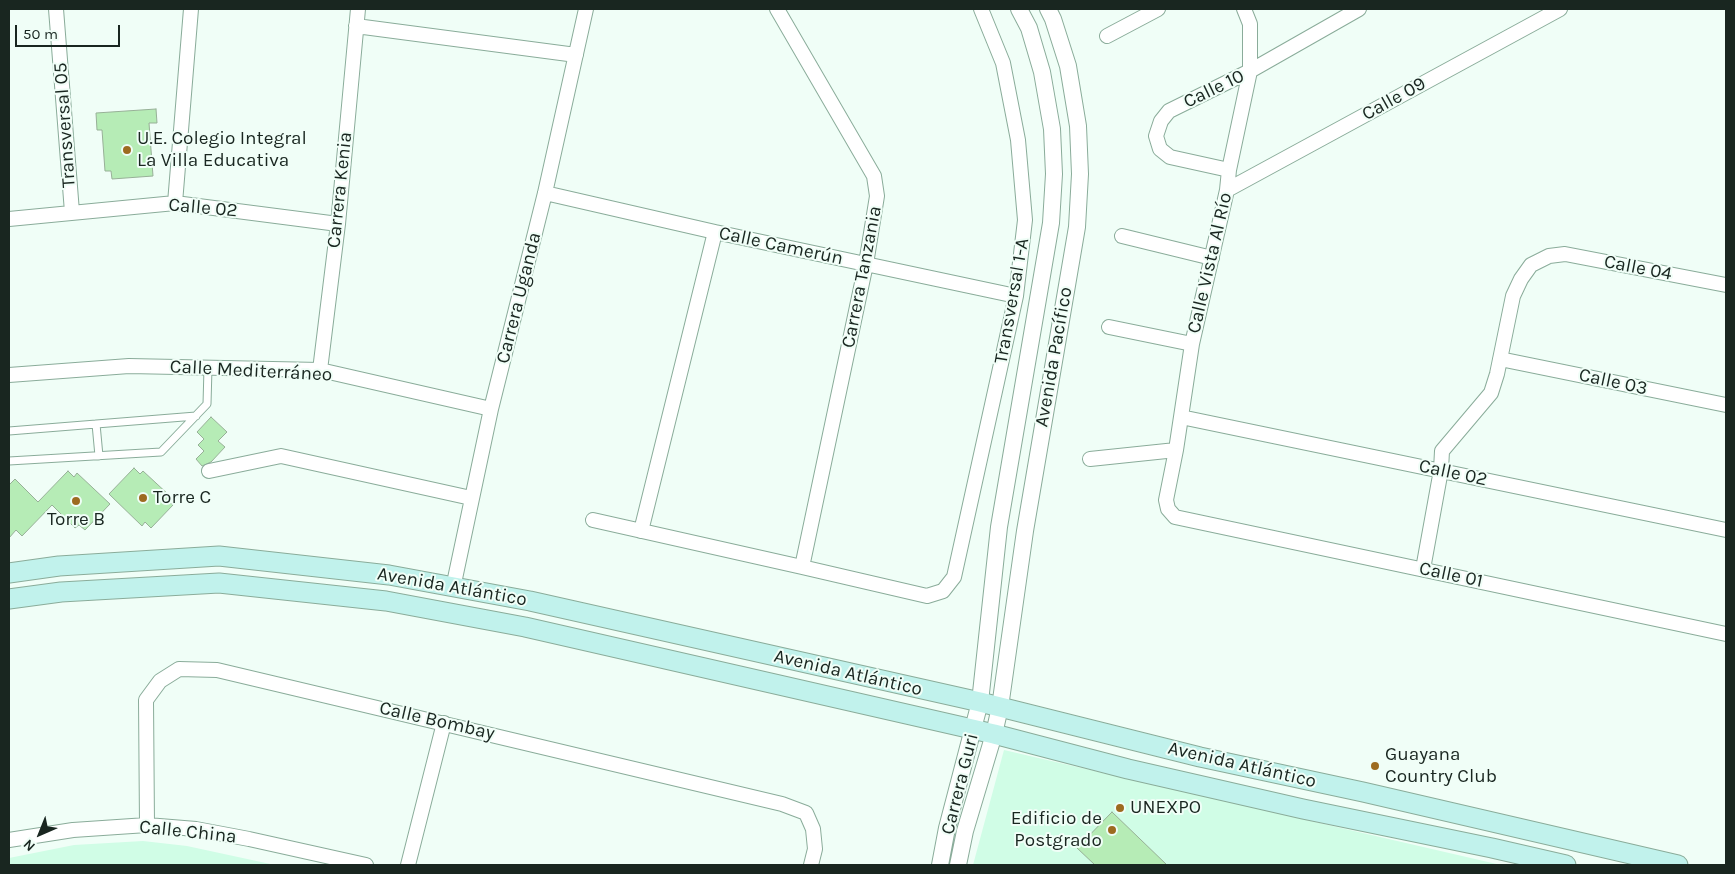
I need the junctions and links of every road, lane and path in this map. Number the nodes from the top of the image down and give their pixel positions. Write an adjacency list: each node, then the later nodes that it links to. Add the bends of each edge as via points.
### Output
1 (56, 9): 21 (street, Transversal 05)
2 (191, 9): 20 (street)
3 (358, 9): 13 (street, Carrera Kenia)
4 (586, 9): 15 (street, Carrera Uganda)
5 (776, 9): 27 (street, Carrera Tanzania, via 874,176 877,196)
6 (981, 9): 29 (street, Transversal 1-A, via 1003,63 1018,140 1025,220)
7 (1019, 9): 47 (street, Avenida Pacífico, via 1029,28 1042,72 1052,129 1054,174 1052,223)
8 (1048, 9): 46 (street, Avenida Pacífico, via 1068,66 1078,126 1080,174 1077,227)
9 (1158, 9): 14 (street)
10 (1244, 9): 16 (street, Calle Vista Al Río, via 1250,24)
11 (1359, 9): 16 (street, Calle 10)
12 (1560, 9): 18 (street, Calle 09)
13 (356, 26): 15 (street); 23 (street, Carrera Kenia)
14 (1108, 36)
15 (576, 55): 19 (street, Carrera Uganda)
16 (1250, 71): 17 (street, Calle Vista Al Río); 17 (street, Calle 10, via 1170,111 1161,121 1156,136 1160,149 1170,157)
17 (1230, 170): 18 (street, Calle Vista Al Río)
18 (1228, 190): 26 (street, Calle Vista Al Río)
19 (545, 193): 24 (street, Calle Camerún); 37 (street, Carrera Uganda)
20 (175, 203): 21 (street, Calle 02); 23 (street, Calle 02)
21 (72, 212): 22 (street, Calle 02)
22 (9, 219)
23 (338, 224): 34 (street, Carrera Kenia)
24 (715, 232): 27 (street, Calle Camerún); 54 (street)
25 (1122, 236): 26 (street)
26 (1212, 258): 31 (street, Calle Vista Al Río)
27 (866, 264): 29 (street, Calle Camerún); 55 (street, Carrera Tanzania)
28 (1726, 285): 32 (street, Calle 04, via 1565,254 1549,256 1531,265 1521,279 1513,296)
29 (1016, 296): 55 (street, Transversal 1-A, via 954,577 943,591 927,596)
30 (1109, 327): 31 (street)
31 (1192, 344): 39 (street, Calle Vista Al Río)
32 (1500, 359): 36 (street, Calle 03); 48 (street, via 1491,393 1442,451)
33 (208, 368): 34 (street, Calle Mediterráneo); 35 (street, Calle Mediterráneo, via 129,366); 38 (lane, via 207,404)
34 (320, 370): 37 (street, Calle Mediterráneo)
35 (9, 375)
36 (1726, 405)
37 (491, 409): 50 (street, Carrera Uganda)
38 (196, 416): 40 (lane); 43 (lane, via 160,452)
39 (1181, 417): 42 (street, Calle Vista Al Río); 48 (street, Calle 02)
40 (96, 424): 41 (lane); 43 (lane)
41 (9, 431)
42 (1176, 450): 44 (street); 51 (street, Calle Vista Al Río, via 1166,500)
43 (99, 456): 45 (lane)
44 (1090, 459)
45 (9, 461)
46 (1037, 461): 47 (street); 62 (street, Avenida Pacífico)
47 (1010, 465): 61 (street, Avenida Pacífico, via 999,527)
48 (1441, 470): 53 (street, Calle 02); 56 (street)
49 (209, 471): 50 (street, via 280,456)
50 (471, 498): 58 (street, Carrera Uganda)
51 (1175, 517): 56 (street, Calle 01)
52 (593, 520): 54 (street)
53 (1726, 530)
54 (641, 531): 55 (street)
55 (802, 566)
56 (1423, 569): 60 (street, Calle 01)
57 (9, 573): 58 (main road, Avenida Atlántico, via 59,566 219,556 389,575)
58 (452, 588): 61 (main road, Avenida Atlántico, via 530,601)
59 (9, 599): 64 (main road, Avenida Atlántico, via 61,592 219,583 386,601 525,627)
60 (1726, 634)
61 (980, 702): 62 (main road, Avenida Atlántico); 64 (street, Carrera Guri)
62 (1000, 707): 65 (street, Carrera Guri); 74 (main road, Avenida Atlántico, via 1200,757)
63 (444, 723): 66 (street, Calle Bombay, via 217,670 179,669 160,681 146,700); 69 (street); 70 (street, Calle Bombay, via 782,804 806,813 813,829 815,849)
64 (974, 729): 65 (main road, Avenida Atlántico); 71 (street, Carrera Guri)
65 (994, 734): 72 (street, Carrera Guri); 73 (main road, Avenida Atlántico, via 1147,773)
66 (147, 825): 67 (street, Calle China, via 73,830); 68 (street, Calle China, via 196,829)
67 (9, 840)
68 (366, 865)
69 (408, 865)
70 (811, 865)
71 (940, 865)
72 (958, 865)
73 (1566, 865)
74 (1678, 865)

